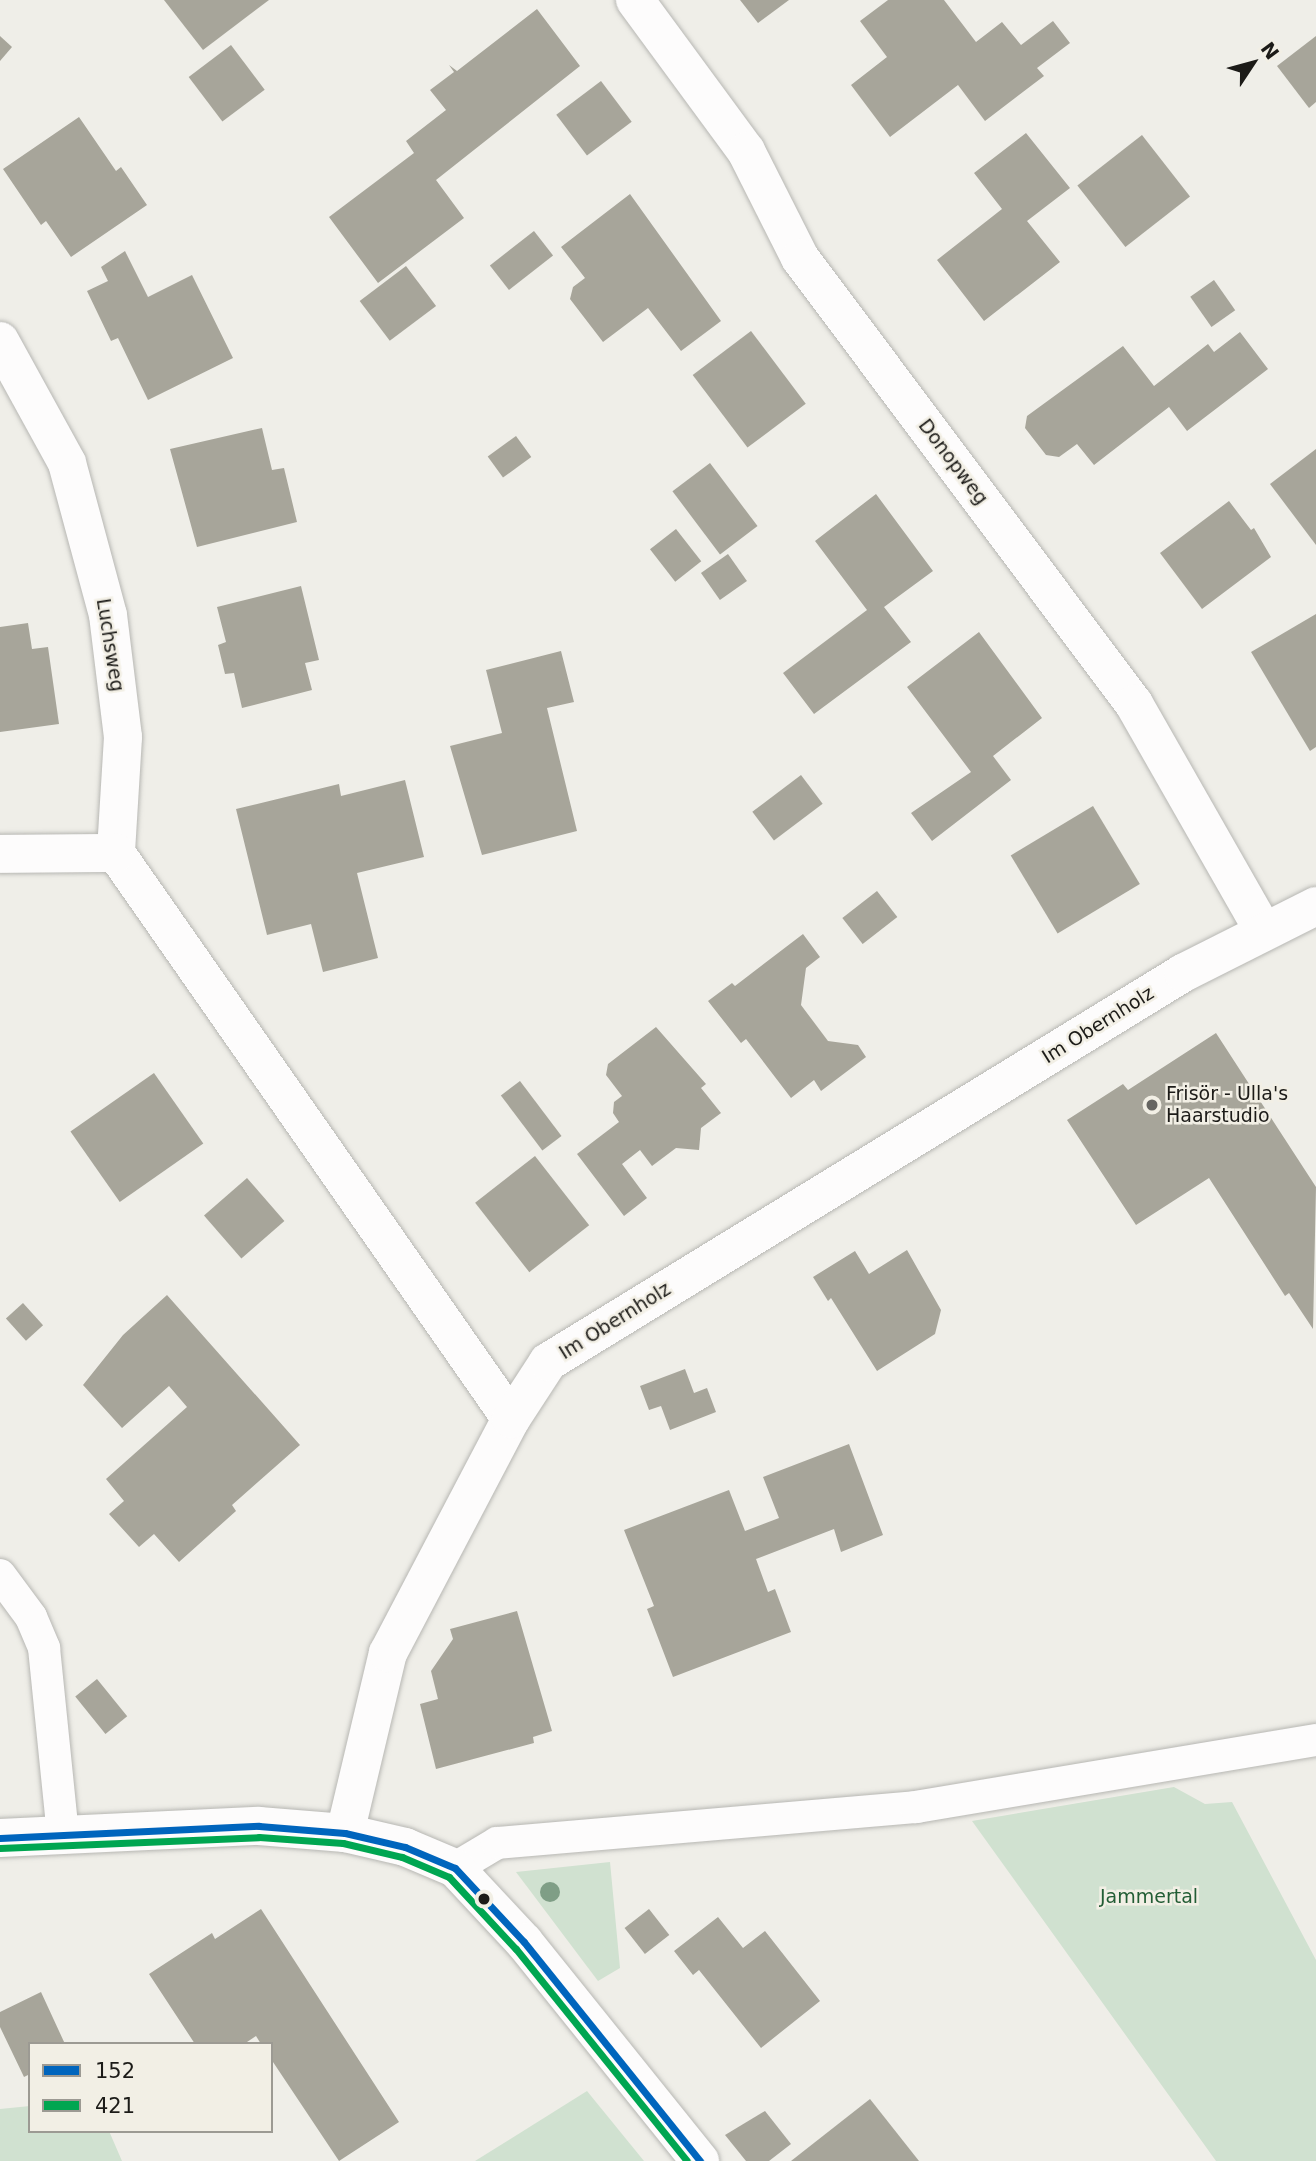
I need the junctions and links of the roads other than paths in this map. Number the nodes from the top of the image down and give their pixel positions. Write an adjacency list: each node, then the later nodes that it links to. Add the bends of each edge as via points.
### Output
1 (635, 0): 6 (street, Donopweg, via 746,151 800,258 1134,704)
2 (0, 341): 3 (street, Luchsweg, via 67,463 108,615 123,737)
3 (116, 853): 4 (street); 7 (street)
4 (0, 854)
5 (1316, 906): 6 (street, Im Obernholz)
6 (1263, 930): 7 (street, Im Obernholz, via 1183,973 548,1362)
7 (511, 1419): 10 (street, Im Obernholz, via 388,1653)
8 (0, 1575): 11 (lane, via 31,1617 44,1648)
9 (1316, 1740): 13 (lane, via 916,1807 497,1843)
10 (345, 1833): 11 (street, via 259,1826); 13 (street, via 405,1847)
11 (63, 1836): 12 (street)
12 (0, 1838)
13 (455, 1868): 14 (street, via 524,1942)
14 (700, 2161)

